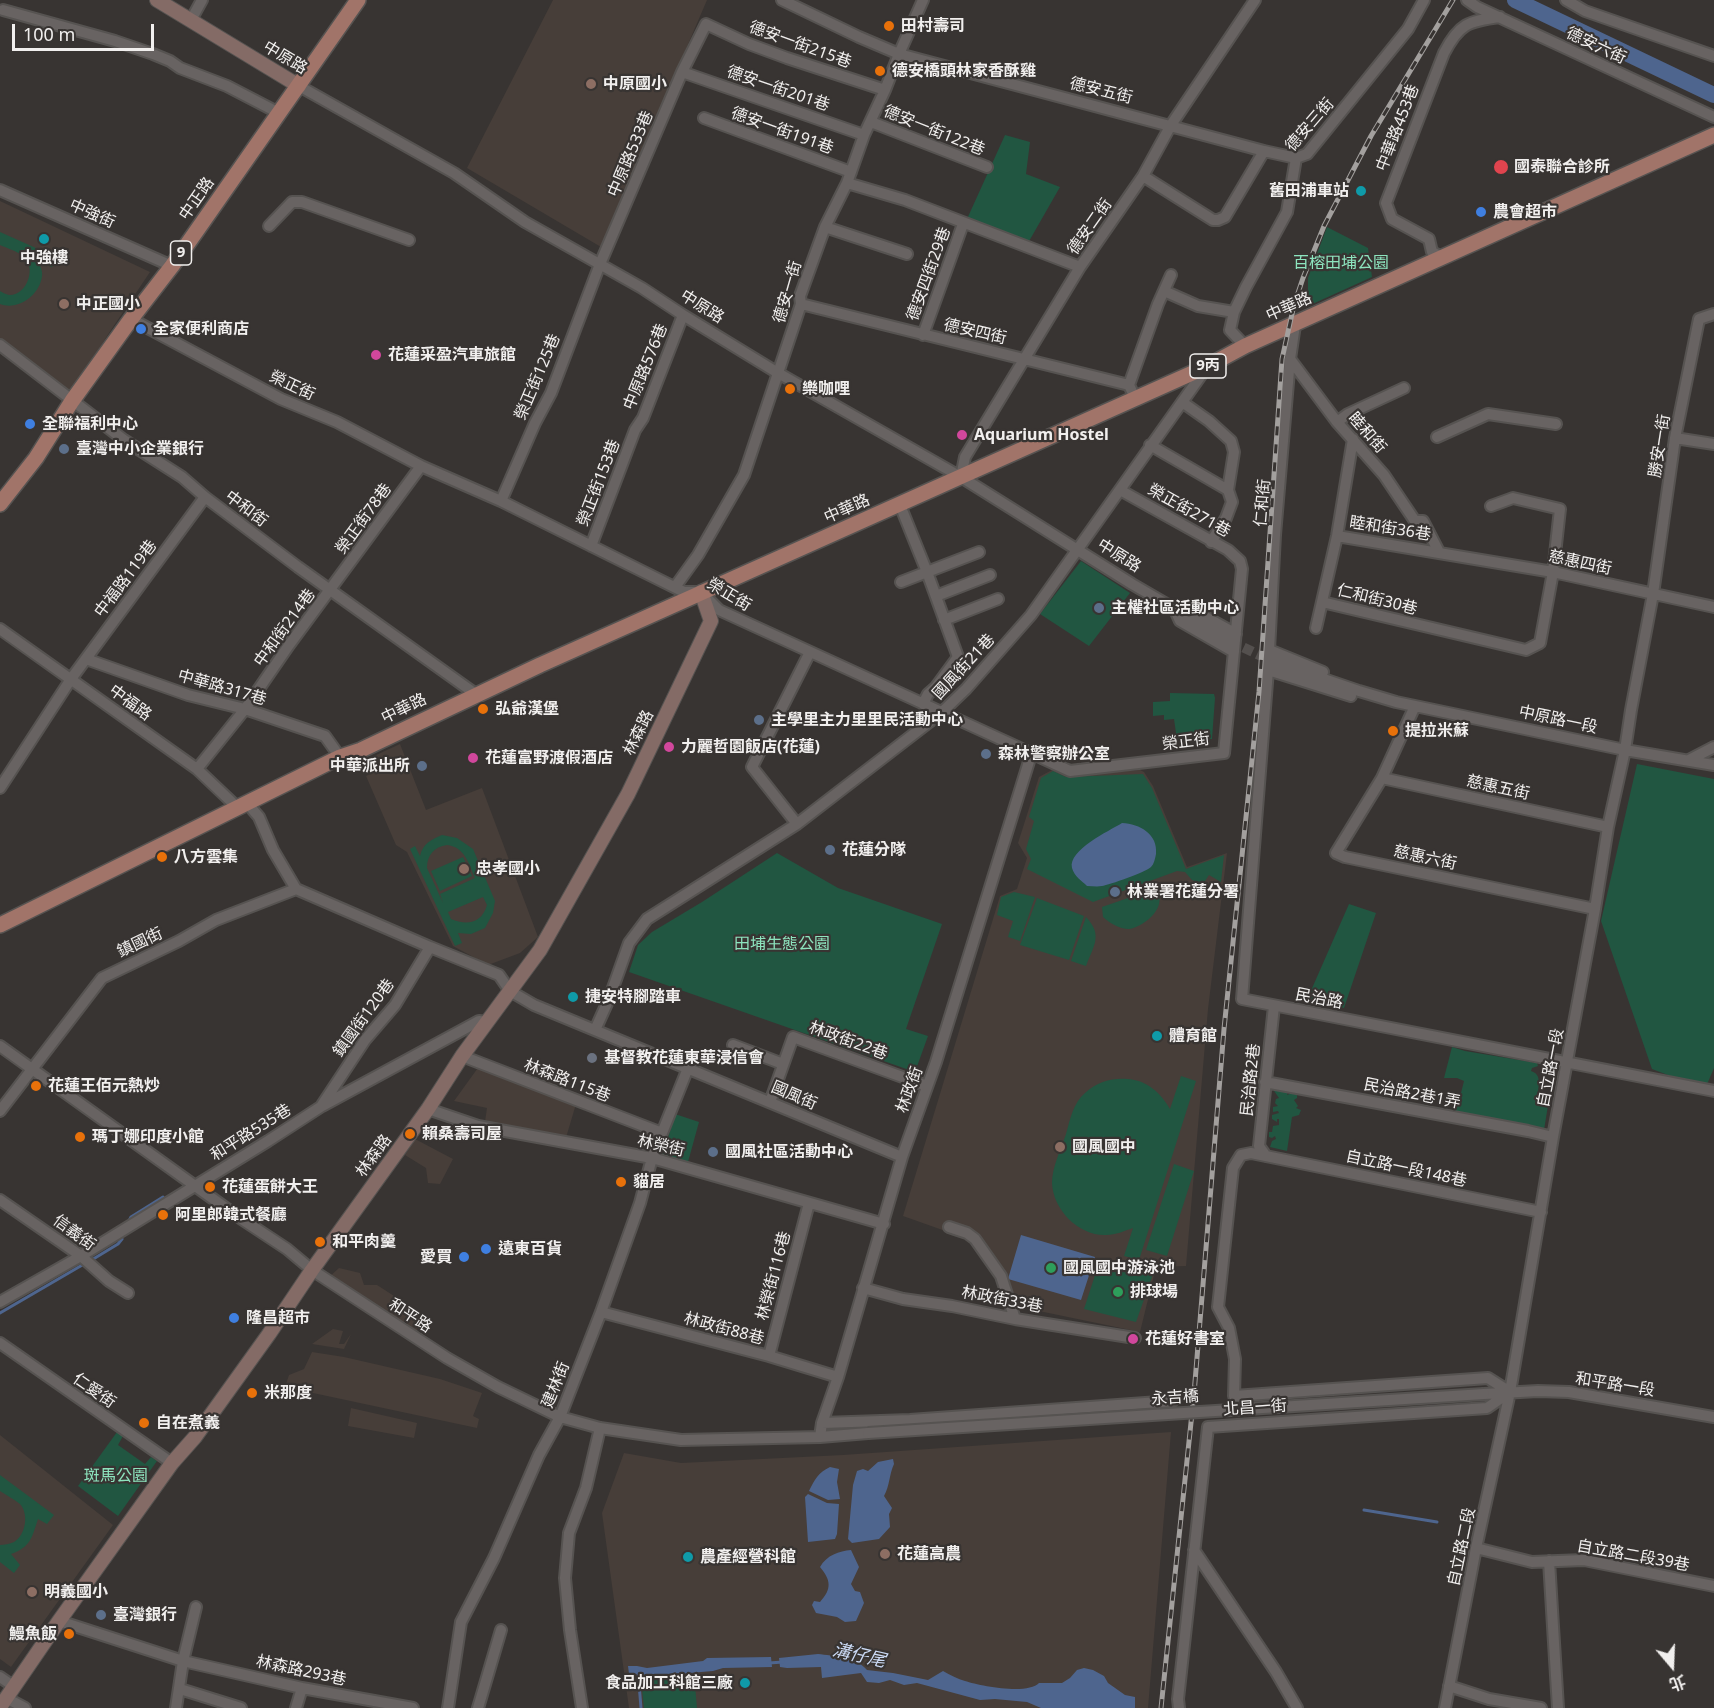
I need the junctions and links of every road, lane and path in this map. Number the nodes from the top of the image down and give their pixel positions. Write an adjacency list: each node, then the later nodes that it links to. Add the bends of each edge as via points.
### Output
1 (10, 0): 12 (street)
2 (157, 0): 15 (street, 中原路)
3 (202, 0): 15 (street)
4 (358, 0): 20 (main road, 中正路 / 9)
5 (782, 0): 17 (street, 德安五街)
6 (922, 0): 17 (street, 德安一街)
7 (1255, 0): 26 (street, 德安二街)
8 (1424, 0): 30 (street, 德安三街, via 1408,29 1307,154)
9 (1467, 0): 14 (street, 德安六街)
10 (1566, 0): 13 (street)
11 (1592, 0): 13 (street)
12 (1, 11): 22 (street, via 115,40 227,86)
13 (1585, 11): 18 (street)
14 (1500, 17): 23 (street, 德安六街); 40 (street, 中華路453巷, via 1470,23 1452,38 1386,203 1392,219 1429,239 1432,252)
15 (191, 21): 20 (street, 中原路)
16 (706, 24): 19 (street, 中原路533巷); 21 (street, 德安一街215巷, via 749,44)
17 (899, 54): 21 (street, 德安一街); 26 (street, 德安五街)
18 (1714, 56)
19 (682, 72): 27 (street, 德安一街201巷); 41 (street, 中原路533巷)
20 (299, 86): 22 (main road, 中正路 / 9); 41 (street, 中原路, via 454,173 525,222)
21 (885, 90): 25 (street, 德安一街)
22 (279, 113): 42 (main road, 中正路 / 9)
23 (1714, 117)
24 (704, 118): 33 (street, 德安一街191巷)
25 (871, 122): 27 (street, 德安一街); 31 (street, 德安一街122巷)
26 (1171, 125): 29 (street, 德安五街); 32 (street, 德安二街)
27 (864, 135): 33 (street, 德安一街)
28 (1714, 135): 40 (main road, 中華路 / 9丙)
29 (1264, 151): 30 (street, 德安五街); 32 (street, via 1225,217 1218,220)
30 (1296, 158): 47 (street, 德安三街, via 1287,212)
31 (987, 167)
32 (1143, 176): 43 (street, 德安二街)
33 (849, 177): 35 (street, 德安一街191巷); 37 (street, 德安一街)
34 (0, 190): 42 (street, 中強街)
35 (963, 224): 43 (street, 德安一街191巷); 52 (street, 德安四街29巷)
36 (269, 226): 38 (street, via 292,202 302,202)
37 (825, 227): 39 (street); 46 (street, 德安一街, via 800,296)
38 (409, 240)
39 (907, 254)
40 (1442, 257): 51 (main road, 中華路 / 9丙)
41 (600, 264): 49 (street, 中原路); 76 (street, 榮正街125巷, via 551,393)
42 (172, 266): 50 (main road, 中正路 / 9)
43 (1080, 267): 55 (street, 德安二街)
44 (1171, 275): 45 (street)
45 (1164, 291): 47 (street, via 1198,306); 60 (street)
46 (801, 304): 52 (street, 德安四街); 58 (street, 德安一街)
47 (1234, 312): 54 (street, via 1230,330)
48 (1714, 314): 67 (street, 勝安一街, via 1699,319)
49 (683, 315): 58 (street, 中原路); 65 (street, 中原路576巷)
50 (131, 319): 61 (main road, 中正路 / 9); 71 (street, 榮正街, via 281,399 337,422)
51 (1295, 325): 54 (main road, 中華路 / 9丙); 56 (street)
52 (923, 335): 55 (street, 德安四街)
53 (0, 345): 61 (street, 中和街)
54 (1245, 346): 57 (main road, 中華路 / 9丙)
55 (1025, 359): 60 (street, 德安四街); 72 (street, 德安二街, via 965,457)
56 (1290, 359): 63 (street, 睦和街); 103 (street, 仁和街)
57 (1208, 366): 60 (main road, 中華路 / 9丙); 62 (street, 國風街21巷)
58 (778, 372): 72 (street, 中原路); 90 (street, 德安一街, via 744,475 698,555)
59 (1404, 388): 63 (street)
60 (1132, 392): 72 (main road, 中華路 / 9丙)
61 (72, 401): 75 (street, 中和街); 77 (main road, 中正路 / 9, via 36,458)
62 (1182, 402): 70 (street, 國風街21巷); 74 (street, via 1231,441 1234,452)
63 (1337, 422): 68 (street, 睦和街)
64 (1556, 424): 66 (street, via 1488,414)
65 (635, 430): 82 (street, 榮正街153巷)
66 (1437, 437)
67 (1675, 438): 69 (street); 93 (street, 勝安一街)
68 (1353, 439): 80 (street, 仁和街30巷); 85 (street, 睦和街, via 1415,521 1423,521)
69 (1714, 444)
70 (1150, 445): 73 (street, 國風街21巷); 74 (street)
71 (421, 466): 76 (street, 榮正街); 91 (street, 榮正街78巷)
72 (961, 477): 78 (main road, 中華路 / 9丙); 83 (street, 中原路)
73 (1120, 490): 81 (street, 榮正街271巷); 83 (street, 國風街21巷)
74 (1228, 490): 81 (street, via 1232,502)
75 (205, 497): 91 (street, 中和街); 106 (street, 中福路119巷)
76 (501, 501): 82 (street, 榮正街)
77 (0, 504)
78 (900, 505): 86 (street); 92 (main road, 中華路 / 9丙)
79 (1491, 506): 87 (street, via 1513,498 1560,509)
80 (1337, 536): 85 (street, 睦和街36巷); 96 (street, 仁和街30巷)
81 (1211, 542): 102 (street, 榮正街271巷, via 1234,555 1242,569)
82 (591, 546): 90 (street, 榮正街)
83 (1077, 550): 98 (street, 中原路); 114 (street, 國風街21巷, via 1031,615)
84 (979, 552): 86 (street)
85 (1438, 552): 87 (street, 慈惠四街)
86 (927, 572): 89 (street); 94 (street)
87 (1552, 572): 93 (street, 慈惠四街); 96 (street, 仁和街30巷, via 1540,643 1526,650)
88 (990, 576): 94 (street)
89 (901, 582)
90 (675, 586): 92 (street, 榮正街, via 684,592)
91 (331, 590): 109 (street, 中和街); 113 (street, 中和街214巷)
92 (701, 592): 104 (street, 榮正街, via 719,610); 109 (main road, 中華路 / 9丙); 131 (street, 林森路, via 711,621 644,761 540,950)
93 (1653, 594): 97 (street, 慈惠四街); 116 (street, 勝安一街)
94 (936, 596): 99 (street)
95 (998, 599): 99 (street)
96 (1322, 602): 100 (street, 仁和街30巷)
97 (1714, 607)
98 (1175, 610): 102 (street, 中原路); 105 (street, via 1180,621)
99 (944, 620): 111 (street, via 958,657)
100 (1316, 628)
101 (0, 629): 108 (street, 中福路)
102 (1233, 637): 105 (street, 榮正街)
103 (1269, 650): 107 (street, 仁和街); 110 (street)
104 (810, 652): 111 (street, 榮正街); 125 (street, via 752,767)
105 (1234, 652): 117 (street, 榮正街, via 1224,753 1070,771)
106 (86, 659): 108 (street, 中福路119巷); 113 (street, 中華路317巷, via 188,695)
107 (1271, 666): 110 (street); 132 (street, 民治路, via 1242,999)
108 (71, 679): 121 (street, 中福路); 123 (street, 中福路119巷)
109 (477, 695): 118 (main road, 中華路 / 9丙)
110 (1396, 702): 112 (street, 中原路一段)
111 (923, 704): 114 (street, 榮正街)
112 (1415, 706): 116 (street, 中原路一段); 122 (street)
113 (245, 709): 118 (street, 中華路317巷, via 325,736); 121 (street, 中和街214巷)
114 (941, 713): 117 (street, 榮正街); 125 (street, 國風街21巷)
115 (1714, 747): 119 (street)
116 (1625, 750): 119 (street, 中原路一段); 126 (street, 自立路一段)
117 (1031, 755): 143 (street, 林政街)
118 (340, 757): 124 (main road, 中華路 / 9丙)
119 (1689, 760): 120 (street, 中原路一段)
120 (1714, 765)
121 (197, 769): 124 (street, 中福路)
122 (1382, 778): 126 (street, 慈惠五街); 128 (street, 慈惠六街, via 1336,853)
123 (0, 788)
124 (242, 805): 127 (street, via 259,817); 129 (main road, 中華路 / 9丙)
125 (797, 824): 134 (street, 國風街21巷, via 647,919 629,943)
126 (1608, 827): 128 (street, 自立路一段)
127 (296, 889): 130 (street); 140 (street, 鎮國街, via 216,920 102,978)
128 (1595, 909): 138 (street, 自立路一段)
129 (0, 926)
130 (430, 947): 131 (street, via 499,975); 146 (street, 鎮國街120巷)
131 (510, 991): 133 (street, 林森路); 134 (street, 國風街)
132 (1274, 1006): 138 (street, 民治路); 142 (street, 民治路2巷)
133 (487, 1023): 137 (street, 林森路); 146 (street, 和平路535巷, via 479,1021)
134 (595, 1030): 141 (street, 國風街)
135 (0, 1046): 140 (street, 和平路)
136 (733, 1046): 139 (street)
137 (462, 1056): 147 (street, 林森路); 149 (street, 林森路115巷)
138 (1568, 1062): 144 (street, 民治路); 150 (street, 自立路一段)
139 (783, 1064): 143 (street, 林政街22巷, via 793,1037); 145 (street)
140 (33, 1068): 148 (street, 鎮國街); 154 (street, 和平路)
141 (688, 1068): 145 (street, 國風街); 149 (street, 建林街)
142 (1265, 1082): 150 (street, 民治路2巷1弄); 151 (street, 民治路2巷, via 1259,1146)
143 (927, 1086): 152 (street, 林政街)
144 (1714, 1091)
145 (770, 1102): 152 (street, 國風街)
146 (322, 1106): 154 (street, 和平路535巷)
147 (428, 1109): 153 (street, 林榮街, via 478,1126); 161 (street, 林森路)
148 (0, 1111)
149 (662, 1133): 153 (street, 建林街)
150 (1553, 1137): 157 (street, 自立路一段)
151 (1266, 1156): 157 (street, 自立路一段148巷); 171 (street, 自立路一段148巷, via 1241,1155 1233,1168 1218,1307 1229,1328 1235,1359 1234,1396 1488,1378)
152 (902, 1157): 158 (street, 林政街)
153 (652, 1158): 156 (street, 林榮街); 165 (street, 建林街)
154 (195, 1185): 160 (street, 和平路535巷); 161 (street, 和平路)
155 (0, 1200): 160 (street, 信義街)
156 (809, 1203): 158 (street, 林榮街); 169 (street, 林榮街116巷)
157 (1541, 1212): 171 (street, 自立路一段)
158 (884, 1224): 162 (street, 林政街)
159 (949, 1227): 166 (street, via 975,1239 1001,1276)
160 (86, 1260): 163 (street, 信義街); 164 (street, 和平路535巷)
161 (312, 1270): 173 (street, 和平路, via 447,1358); 179 (street, 林森路, via 226,1395)
162 (863, 1288): 166 (street, 林政街33巷); 170 (street, 林政街)
163 (128, 1293)
164 (0, 1302)
165 (601, 1312): 169 (street, 林政街88巷); 173 (street, 建林街)
166 (1015, 1319): 167 (street, 林政街33巷)
167 (1136, 1338)
168 (0, 1343): 179 (street, 仁愛街)
169 (769, 1356): 170 (street, 林政街88巷)
170 (838, 1377): 175 (street, 林政街)
171 (1510, 1392): 174 (street, 和平路一段, via 1569,1392); 177 (street, 永吉橋, bridge); 180 (street, 自立路二段); 181 (street, 北昌一街, via 1487,1408 1208,1427)
172 (1173, 1401): 175 (street)
173 (560, 1417): 176 (street, 和平路); 198 (street, 建林街, via 461,1622)
174 (1714, 1417)
175 (822, 1423): 178 (street, 林政街)
176 (600, 1428): 178 (street, 和平路, via 681,1440); 200 (street, via 586,1488 570,1533 565,1578)
177 (868, 1433): 178 (street, 和平路)
178 (820, 1437)
179 (172, 1463): 185 (street, 林森路)
180 (1476, 1548): 182 (street, 自立路二段39巷, via 1532,1562); 189 (street, 自立路二段)
181 (1194, 1550): 201 (street, 北昌一街); 202 (street)
182 (1549, 1561): 183 (street, 自立路二段39巷, via 1584,1560); 205 (street)
183 (1714, 1586)
184 (196, 1607): 187 (street)
185 (58, 1621): 187 (street, 林森路293巷); 192 (street, 林森路)
186 (501, 1630): 199 (street)
187 (183, 1661): 190 (street, 林森路293巷); 191 (street)
188 (0, 1677): 192 (street)
189 (1449, 1686): 203 (street, 自立路二段); 204 (street, via 1489,1699)
190 (302, 1688): 196 (street); 197 (street, 林森路293巷)
191 (180, 1689): 194 (street); 195 (street)
192 (6, 1697): 193 (street)
193 (25, 1708)
194 (176, 1708)
195 (241, 1708)
196 (296, 1708)
197 (413, 1708)
198 (448, 1708)
199 (478, 1708)
200 (582, 1708)
201 (1179, 1708)
202 (1297, 1708)
203 (1445, 1708)
204 (1541, 1708)
205 (1558, 1708)

